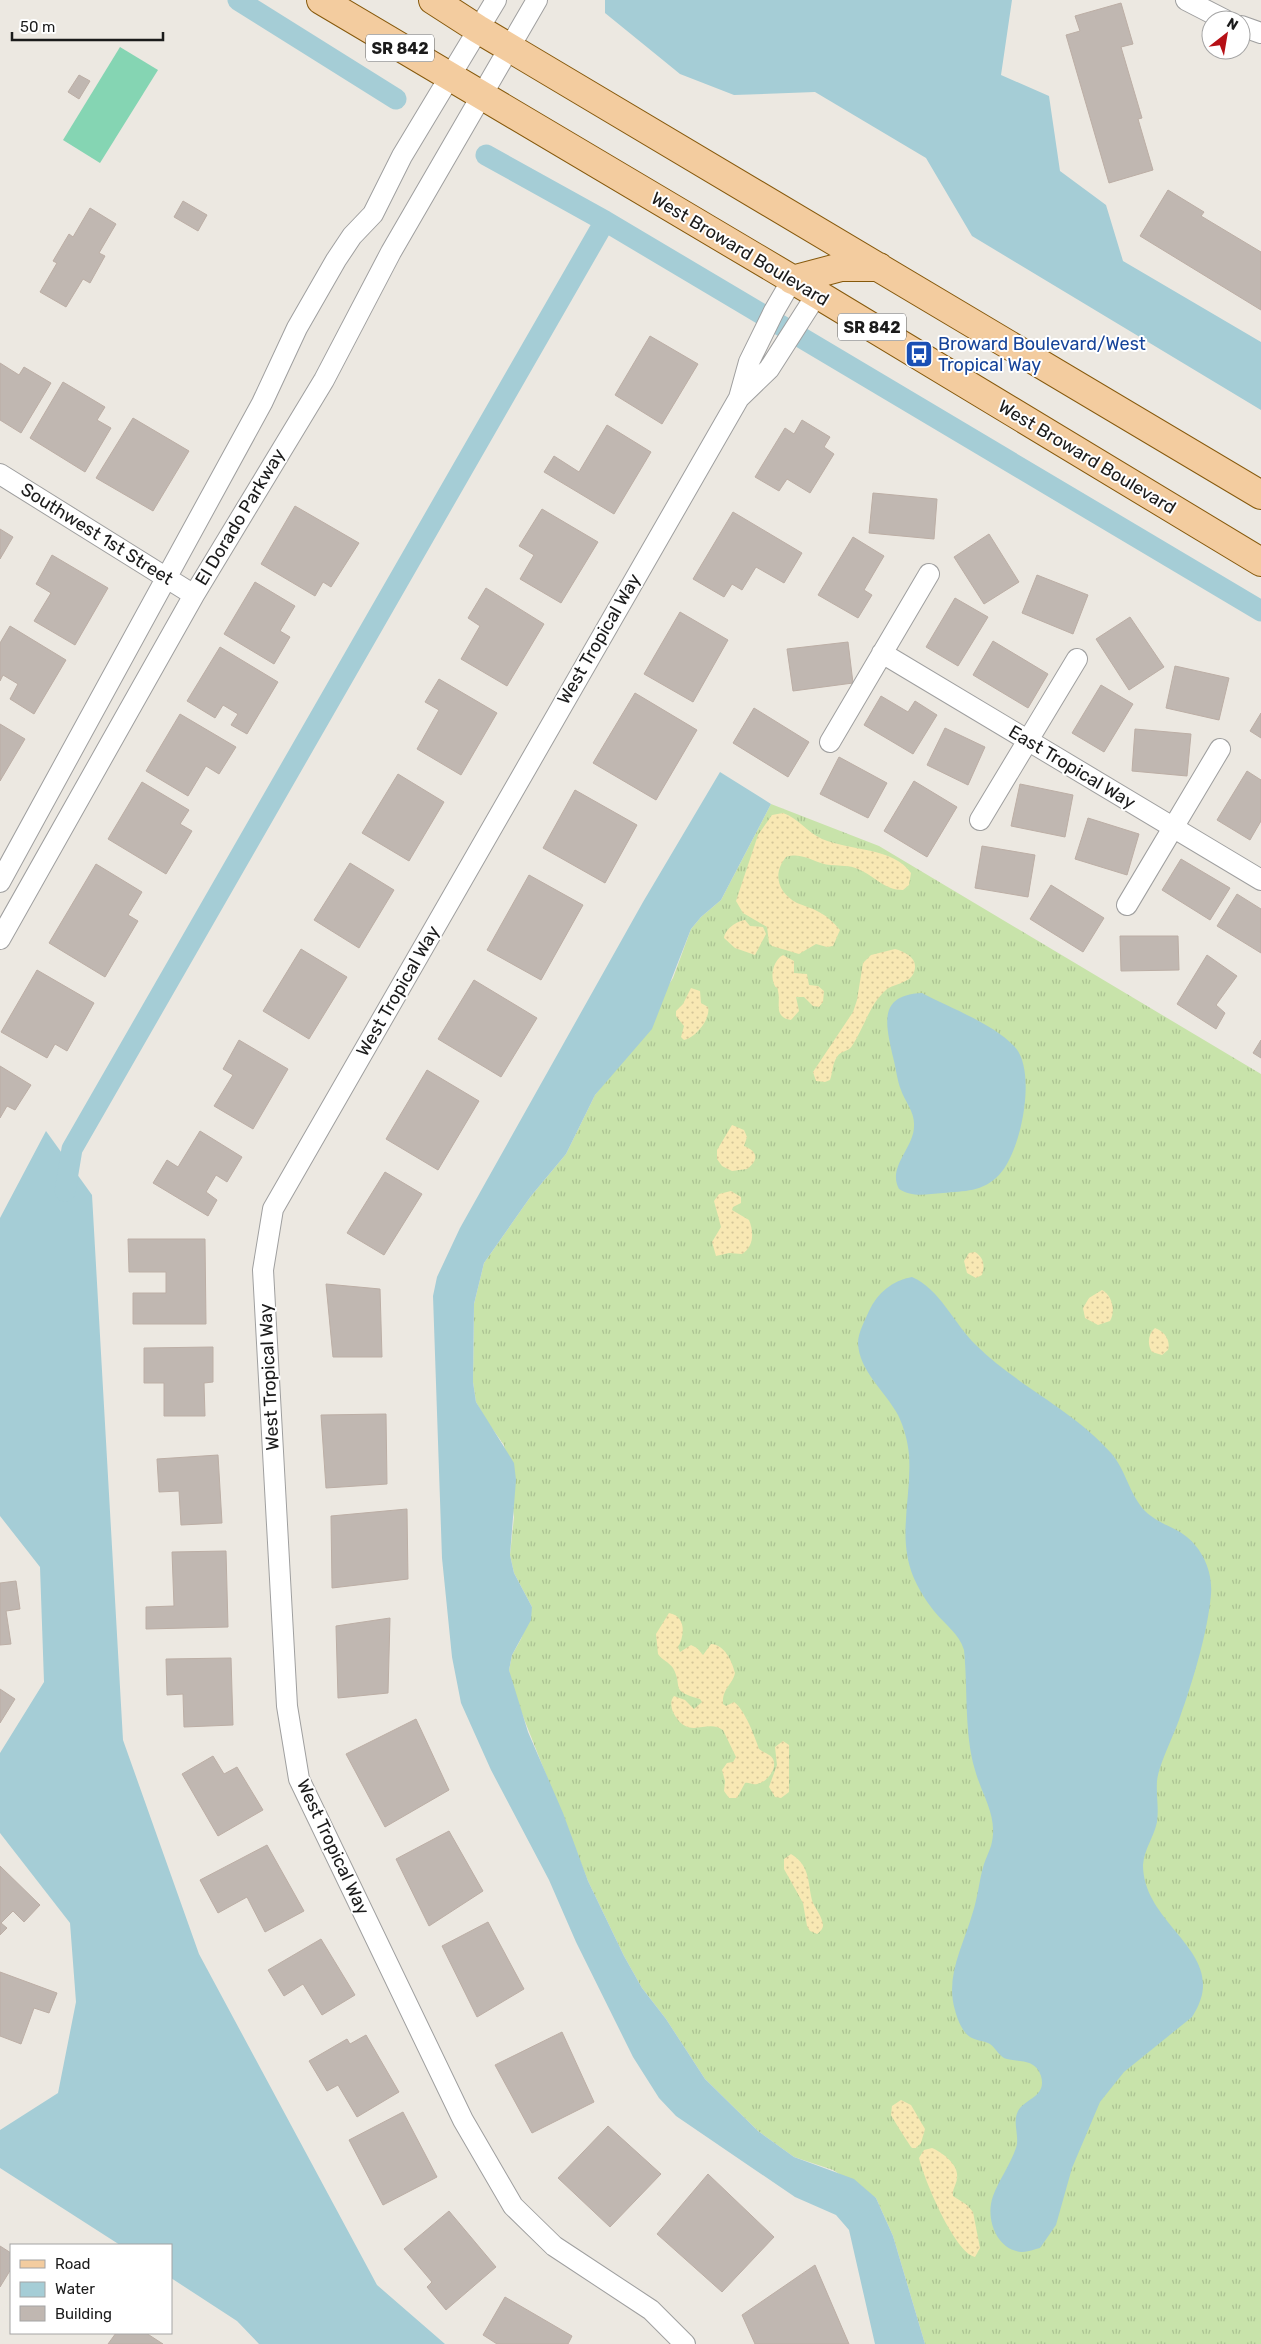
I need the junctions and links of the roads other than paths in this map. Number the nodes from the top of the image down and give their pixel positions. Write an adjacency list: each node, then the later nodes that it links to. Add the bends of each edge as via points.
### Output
1 (320, 0): 9 (main road, West Broward Boulevard / SR 842)
2 (433, 0): 7 (main road, SR 842)
3 (496, 0): 7 (street, El Dorado Parkway)
4 (537, 0): 8 (street, El Dorado Parkway)
5 (1186, 0): 6 (street)
6 (1206, 10)
7 (478, 29): 8 (main road, SR 842); 9 (street, El Dorado Parkway)
8 (509, 47): 10 (street, El Dorado Parkway); 11 (main road, SR 842)
9 (449, 78): 10 (main road, West Broward Boulevard / SR 842); 19 (street, El Dorado Parkway, via 402,156 373,214 352,236 302,320 262,403)
10 (480, 96): 12 (main road, West Broward Boulevard / SR 842); 20 (street, El Dorado Parkway, via 391,252 324,380)
11 (879, 267): 12 (main road, via 841,267); 16 (main road, SR 842)
12 (792, 280): 13 (main road, West Broward Boulevard / SR 842); 14 (street, West Tropical Way, via 749,362)
13 (816, 294): 14 (street, West Tropical Way, via 769,369); 17 (main road, West Broward Boulevard / SR 842)
14 (739, 398): 32 (street, West Tropical Way, via 273,1209 263,1270 287,1706 299,1779 463,2120 513,2206 554,2246 651,2310)
15 (0, 474): 19 (street, Southwest 1st Street)
16 (1261, 495)
17 (1261, 562)
18 (929, 574): 21 (street)
19 (168, 579): 20 (street, Southwest 1st Street); 29 (street, El Dorado Parkway)
20 (194, 595): 31 (street, El Dorado Parkway)
21 (882, 653): 23 (street, East Tropical Way); 24 (street)
22 (1077, 658): 23 (street)
23 (1027, 740): 26 (street); 27 (street, East Tropical Way)
24 (830, 742)
25 (1220, 749): 27 (street)
26 (980, 820)
27 (1174, 828): 28 (street, East Tropical Way); 30 (street)
28 (1261, 880)
29 (0, 882)
30 (1127, 906)
31 (0, 939)
32 (685, 2344)

